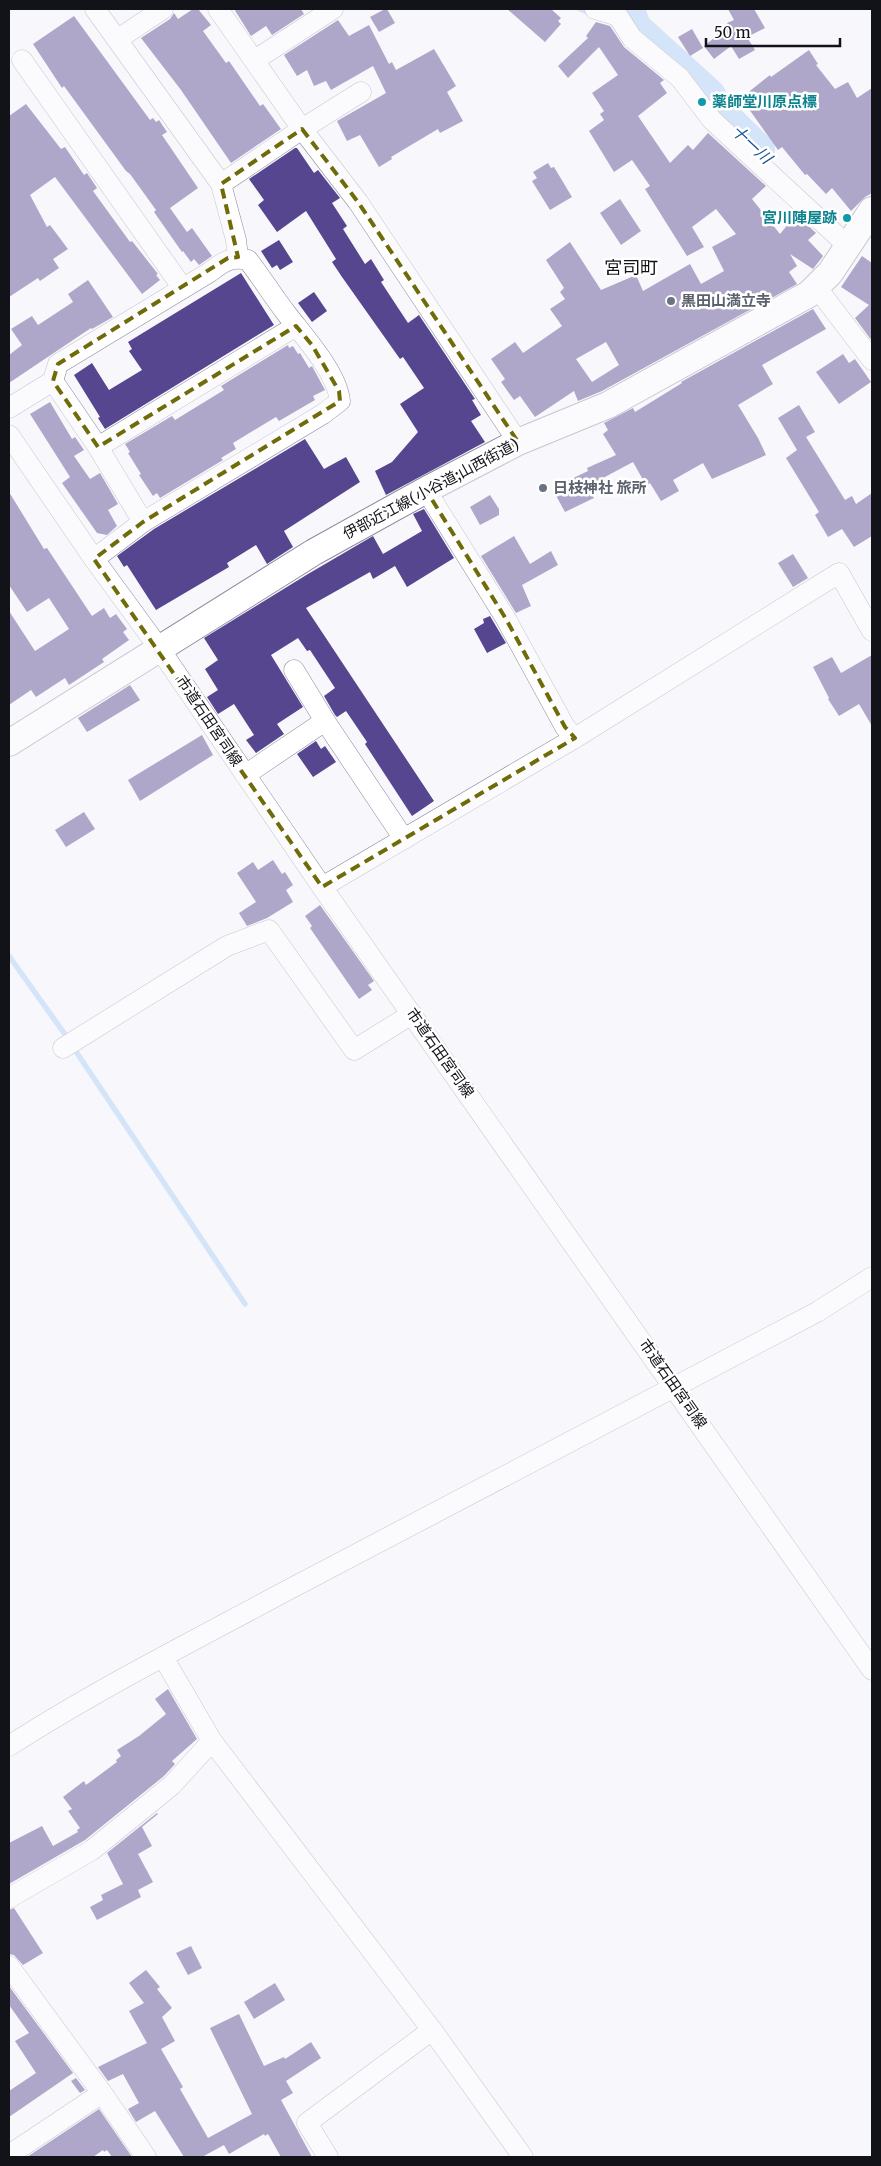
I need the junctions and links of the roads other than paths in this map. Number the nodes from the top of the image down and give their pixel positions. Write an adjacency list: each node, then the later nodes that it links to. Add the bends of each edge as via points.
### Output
1 (95, 9): 7 (street)
2 (163, 9): 7 (street)
3 (218, 9): 9 (street)
4 (333, 9): 9 (street)
5 (595, 9): 6 (street)
6 (616, 12): 13 (street, via 632,38 680,78 712,120)
7 (118, 39): 12 (street)
8 (22, 60): 15 (street)
9 (255, 60): 11 (street)
10 (361, 92): 11 (street)
11 (302, 129): 12 (street); 22 (street, via 358,202)
12 (221, 184): 14 (street)
13 (861, 226): 16 (main road, 伊部近江線(小谷道;山西街道))
14 (238, 257): 15 (street, via 228,258); 17 (street, via 248,260)
15 (182, 287): 19 (street, via 58,364)
16 (817, 288): 18 (street); 22 (main road, 伊部近江線(小谷道;山西街道), via 608,405)
17 (296, 326): 23 (street); 25 (street, via 317,352 339,391 340,401)
18 (872, 360)
19 (53, 382): 20 (street); 23 (street)
20 (9, 408)
21 (9, 435): 26 (street, 市道石田宮司線)
22 (518, 442): 24 (main road, 伊部近江線(小谷道;山西街道))
23 (98, 447): 25 (street)
24 (426, 490): 28 (main road, 伊部近江線(小谷道;山西街道), via 314,552); 31 (street, via 506,619 565,728)
25 (143, 522): 26 (street)
26 (94, 560): 28 (street, 市道石田宮司線)
27 (872, 631): 31 (street, via 839,573)
28 (159, 648): 32 (main road, 伊部近江線(小谷道;山西街道)); 33 (street, 市道石田宮司線)
29 (294, 670): 30 (street)
30 (325, 721): 33 (street); 34 (street)
31 (575, 738): 34 (street)
32 (9, 743)
33 (245, 775): 35 (street, 市道石田宮司線)
34 (404, 839): 35 (street)
35 (322, 886): 36 (street, 市道石田宮司線)
36 (412, 1014): 37 (street, via 354,1050 269,930 227,946); 39 (street, 市道石田宮司線)
37 (63, 1048)
38 (872, 1276): 39 (street, via 816,1312)
39 (675, 1388): 40 (street); 41 (street, 市道石田宮司線)
40 (163, 1657): 42 (street); 43 (street)
41 (872, 1670)
42 (212, 1741): 44 (street, via 172,1784 92,1850); 46 (street)
43 (9, 1746)
44 (9, 1898)
45 (9, 1966): 47 (street)
46 (432, 2030): 50 (street, via 307,2123); 51 (street)
47 (102, 2093): 48 (street); 49 (street)
48 (9, 2155)
49 (146, 2157)
50 (328, 2157)
51 (522, 2157)

